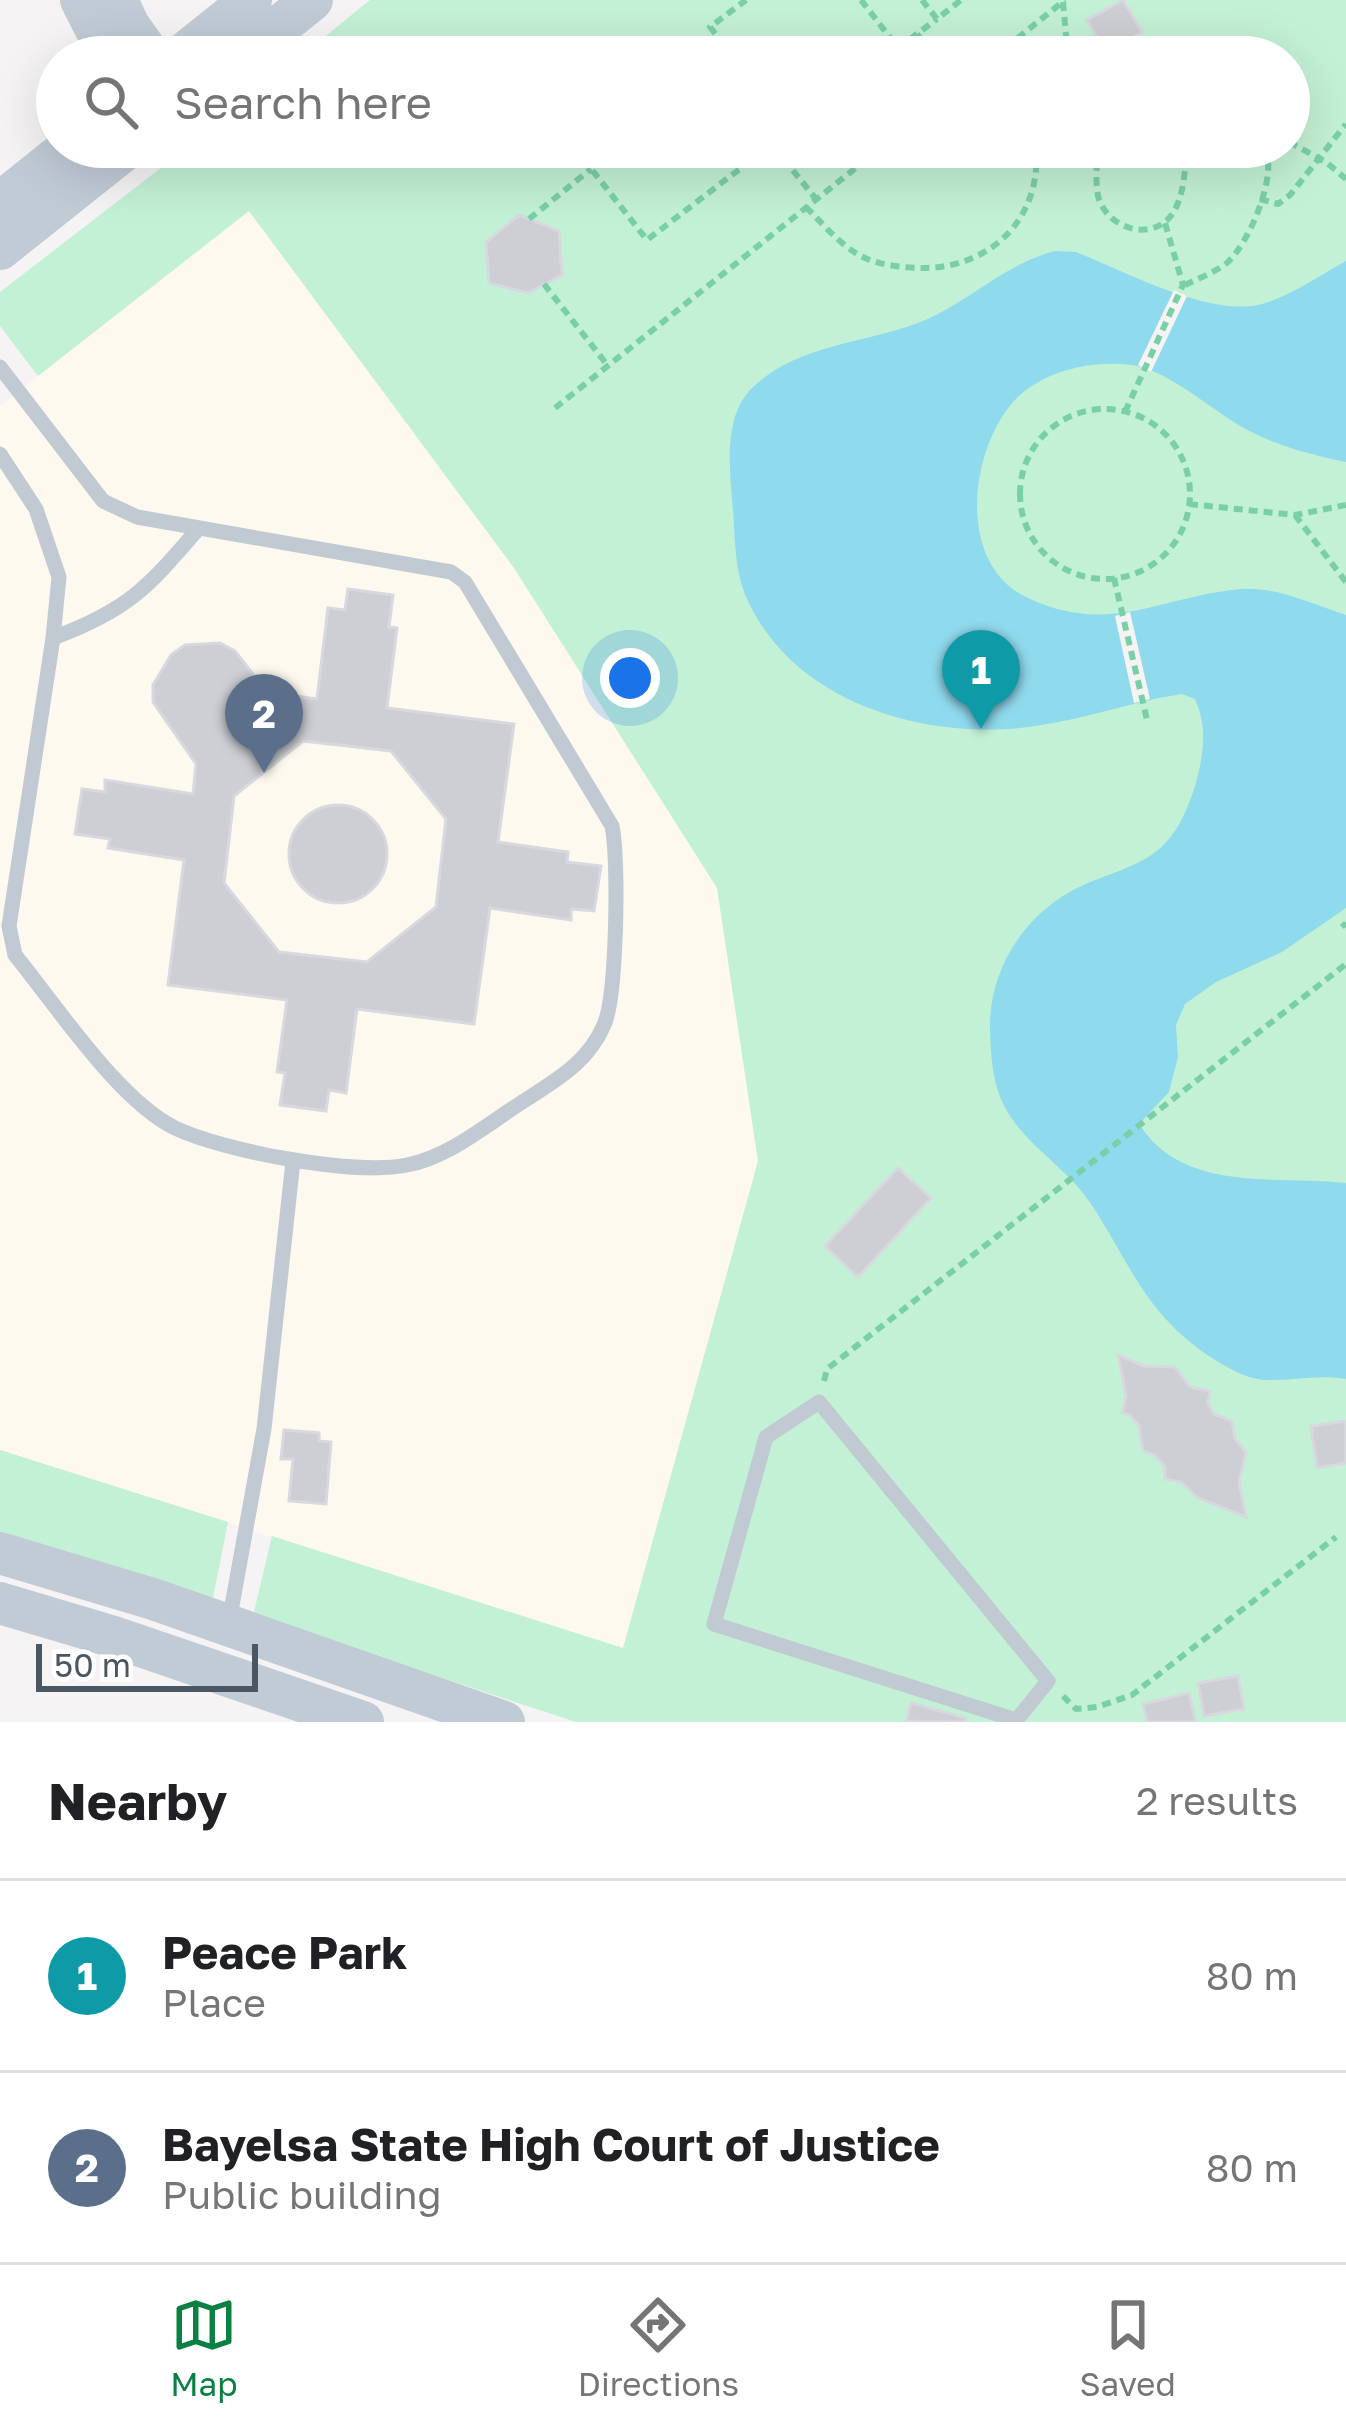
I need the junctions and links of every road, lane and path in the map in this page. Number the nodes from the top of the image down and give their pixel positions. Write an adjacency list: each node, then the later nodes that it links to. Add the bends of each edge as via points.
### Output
1 (81, 0): 12 (main road)
2 (117, 0): 13 (main road)
3 (251, 0): 14 (main road)
4 (312, 0): 15 (main road)
5 (746, 0): 16 (path, via 710,28)
6 (861, 0): 17 (path)
7 (922, 0): 10 (path)
8 (962, 0): 10 (path)
9 (1064, 1): 19 (path); 20 (path)
10 (937, 19): 11 (path)
11 (916, 34): 18 (path)
12 (99, 36)
13 (138, 36)
14 (207, 36)
15 (267, 36)
16 (717, 36)
17 (889, 36)
18 (913, 36)
19 (1020, 36)
20 (1066, 36)
21 (1346, 124): 23 (path)
22 (1310, 152): 23 (path)
23 (1321, 158): 34 (path); 35 (path, via 1278,204)
24 (44, 168): 37 (main road)
25 (102, 168): 41 (main road)
26 (741, 168): 33 (path, via 647,240)
27 (789, 168): 36 (path)
28 (856, 168): 36 (path)
29 (1036, 168): 38 (path, via 1023,216 998,245 968,262 902,268 856,254)
30 (1098, 168): 40 (path, via 1099,200 1111,219 1131,229)
31 (1186, 168): 40 (path)
32 (1269, 168): 35 (path)
33 (591, 169): 39 (path)
34 (1346, 179)
35 (1260, 199): 43 (path, via 1244,244 1223,266)
36 (816, 200): 38 (path)
37 (0, 203)
38 (806, 207): 44 (path)
39 (529, 219)
40 (1165, 223): 43 (path)
41 (0, 249)
42 (544, 284): 44 (path)
43 (1183, 285): 47 (path)
44 (608, 366): 46 (path)
45 (0, 367): 52 (lane, via 103,501 137,517)
46 (555, 408)
47 (1125, 412): 49 (path, via 1170,438 1185,463); 53 (path, via 1063,419 1041,436 1019,486 1031,539 1049,560 1073,574)
48 (0, 454): 55 (lane, via 50,543 59,577)
49 (1190, 504): 51 (path); 53 (path, via 1174,546 1153,566)
50 (1346, 506): 51 (path)
51 (1295, 515): 54 (path)
52 (199, 528): 55 (lane, via 143,592); 58 (lane, via 451,572 465,582 612,826 618,858 607,1020 577,1066 410,1165)
53 (1114, 578): 56 (path)
54 (1346, 582)
55 (53, 638): 58 (lane, via 9,926 15,955 136,1102 176,1129)
56 (1148, 724)
57 (1346, 964): 59 (path, via 826,1370)
58 (293, 1162): 63 (lane, via 264,1429)
59 (819, 1402): 64 (lane); 65 (lane, via 766,1437 715,1624)
60 (1336, 1537): 64 (path, via 1132,1695 1076,1709)
61 (0, 1553): 63 (main road)
62 (0, 1603): 66 (main road)
63 (228, 1626): 67 (main road)
64 (1048, 1681): 65 (lane)
65 (1016, 1721)
66 (363, 1722)
67 (504, 1722)

